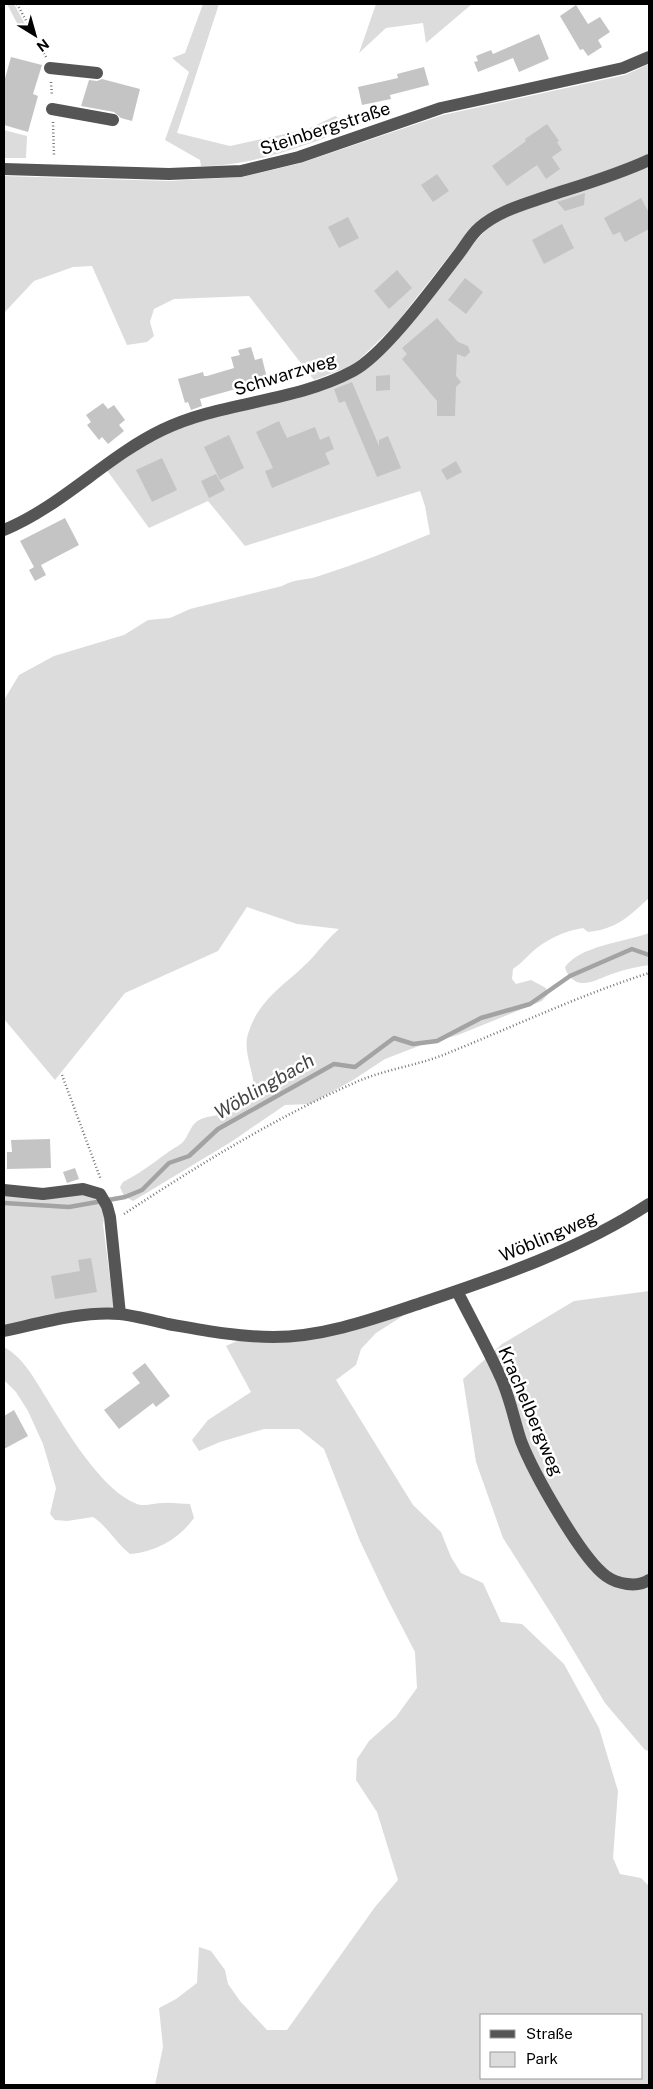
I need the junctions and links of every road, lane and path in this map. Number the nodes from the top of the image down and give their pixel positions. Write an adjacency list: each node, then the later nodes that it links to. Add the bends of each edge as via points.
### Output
1 (17, 4): 3 (path)
2 (649, 57): 9 (street, Steinbergstraße, via 616,70 441,108 260,168 169,174)
3 (50, 68): 4 (street); 5 (path)
4 (97, 72)
5 (52, 108): 6 (street); 9 (path)
6 (113, 120)
7 (649, 160): 10 (street, Schwarzweg, via 491,219 470,237 384,346 353,371 291,393 202,415 162,430 129,449 41,512)
8 (4, 169): 9 (street, Steinbergstraße)
9 (54, 171)
10 (4, 530)
11 (649, 973): 16 (path, via 549,1010 446,1054 356,1082 296,1110 157,1191 124,1214)
12 (62, 1075): 14 (path, via 101,1178)
13 (4, 1190): 14 (street, via 43,1194 83,1189)
14 (100, 1194): 16 (street)
15 (649, 1204): 17 (street, Wöblingweg, via 578,1245)
16 (108, 1211): 18 (street)
17 (457, 1291): 18 (street, Wöblingweg, via 363,1322 302,1335 273,1337 239,1335); 20 (street, Krachelbergweg, via 501,1378 532,1464 568,1528 606,1576 624,1584)
18 (120, 1314): 19 (street, Wöblingweg, via 67,1318)
19 (4, 1331)
20 (649, 1580)

